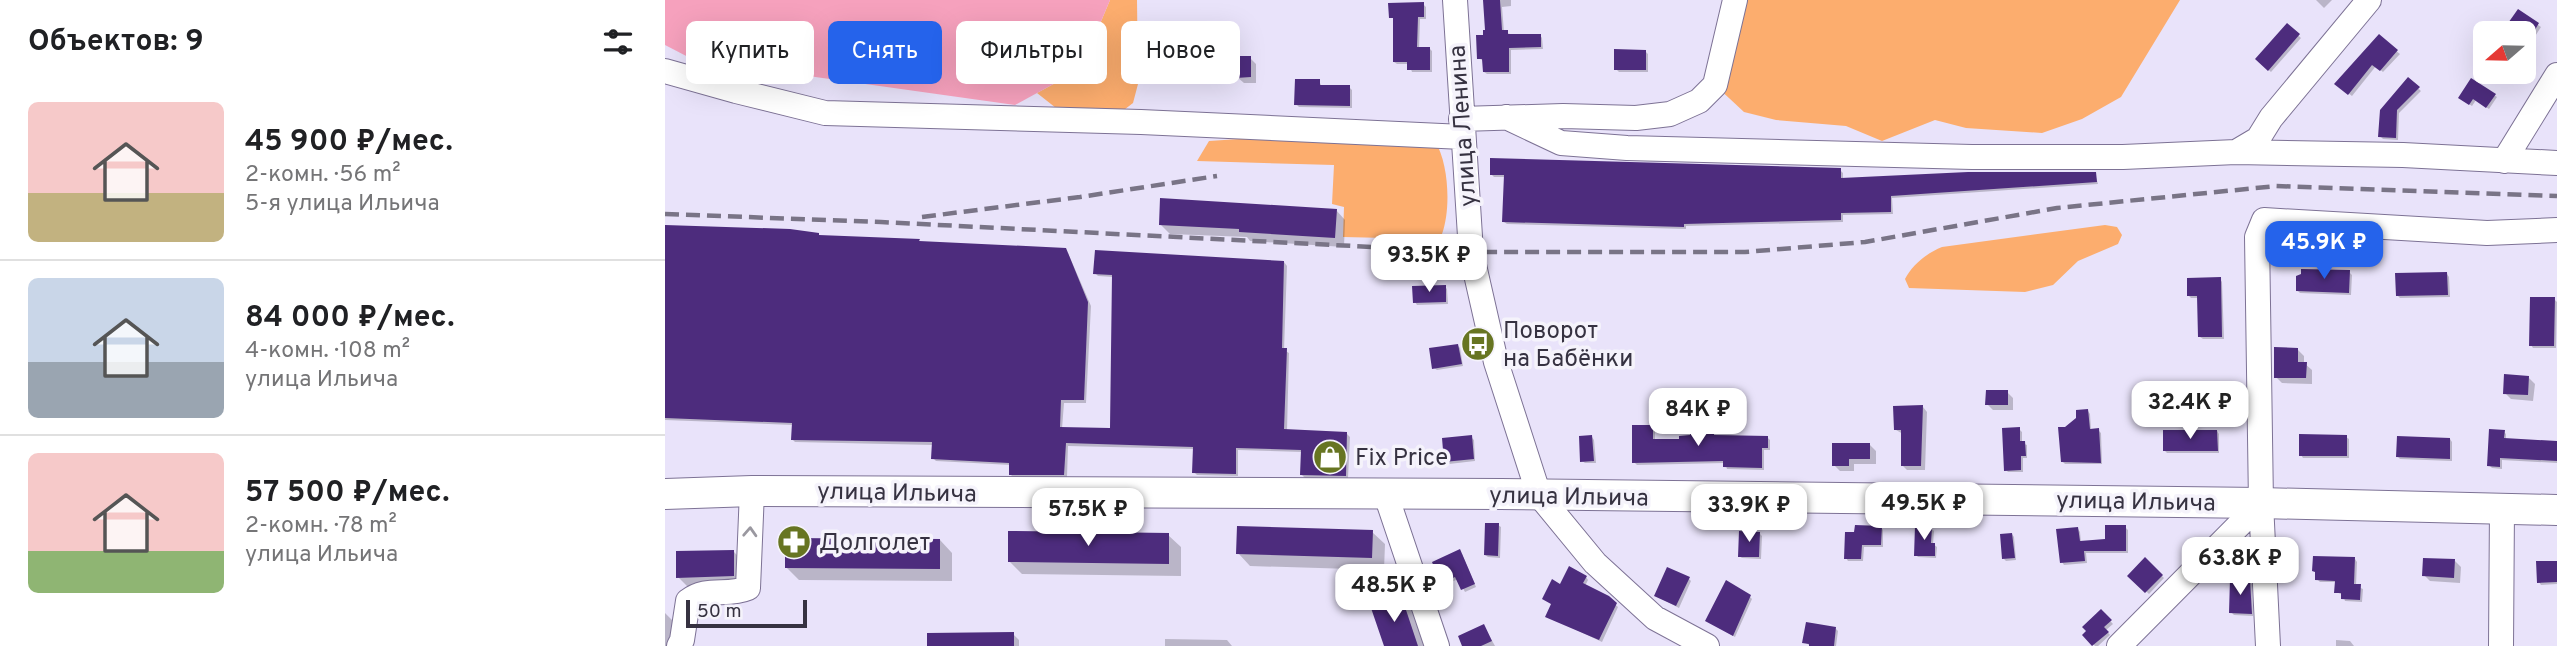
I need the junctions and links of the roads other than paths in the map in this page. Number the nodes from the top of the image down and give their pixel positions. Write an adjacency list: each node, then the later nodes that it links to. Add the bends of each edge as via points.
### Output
1 (1454, 0): 7 (street, улица Ленина)
2 (1735, 0): 6 (street, via 1715,85 1699,101 1671,114 1636,118)
3 (2369, 0): 8 (street, via 2257,139)
4 (665, 71): 7 (street, via 825,113)
5 (2557, 75): 9 (street)
6 (1506, 117): 7 (street); 8 (street, via 1561,143 1627,148 1999,157)
7 (1462, 128): 15 (street, улица Ленина, via 1471,252 1496,362)
8 (2237, 152): 9 (street)
9 (2504, 161): 10 (street)
10 (2557, 163)
11 (2557, 230): 16 (street, via 2487,233 2265,220 2257,237)
12 (752, 491): 13 (main road, улица Ильича); 14 (main road, улица Ильича); 19 (street, one-way to 12, via 688,601 698,592 739,592 748,587)
13 (665, 494)
14 (1386, 495): 15 (main road, улица Ильича); 20 (street)
15 (1539, 495): 16 (main road, улица Ильича); 21 (street, via 1595,563 1655,618)
16 (2261, 503): 17 (main road, улица Ильича); 22 (street); 23 (street)
17 (2502, 508): 18 (main road, улица Ильича); 24 (street)
18 (2557, 510)
19 (679, 646)
20 (1437, 646)
21 (1707, 646)
22 (2119, 646)
23 (2268, 646)
24 (2501, 646)

